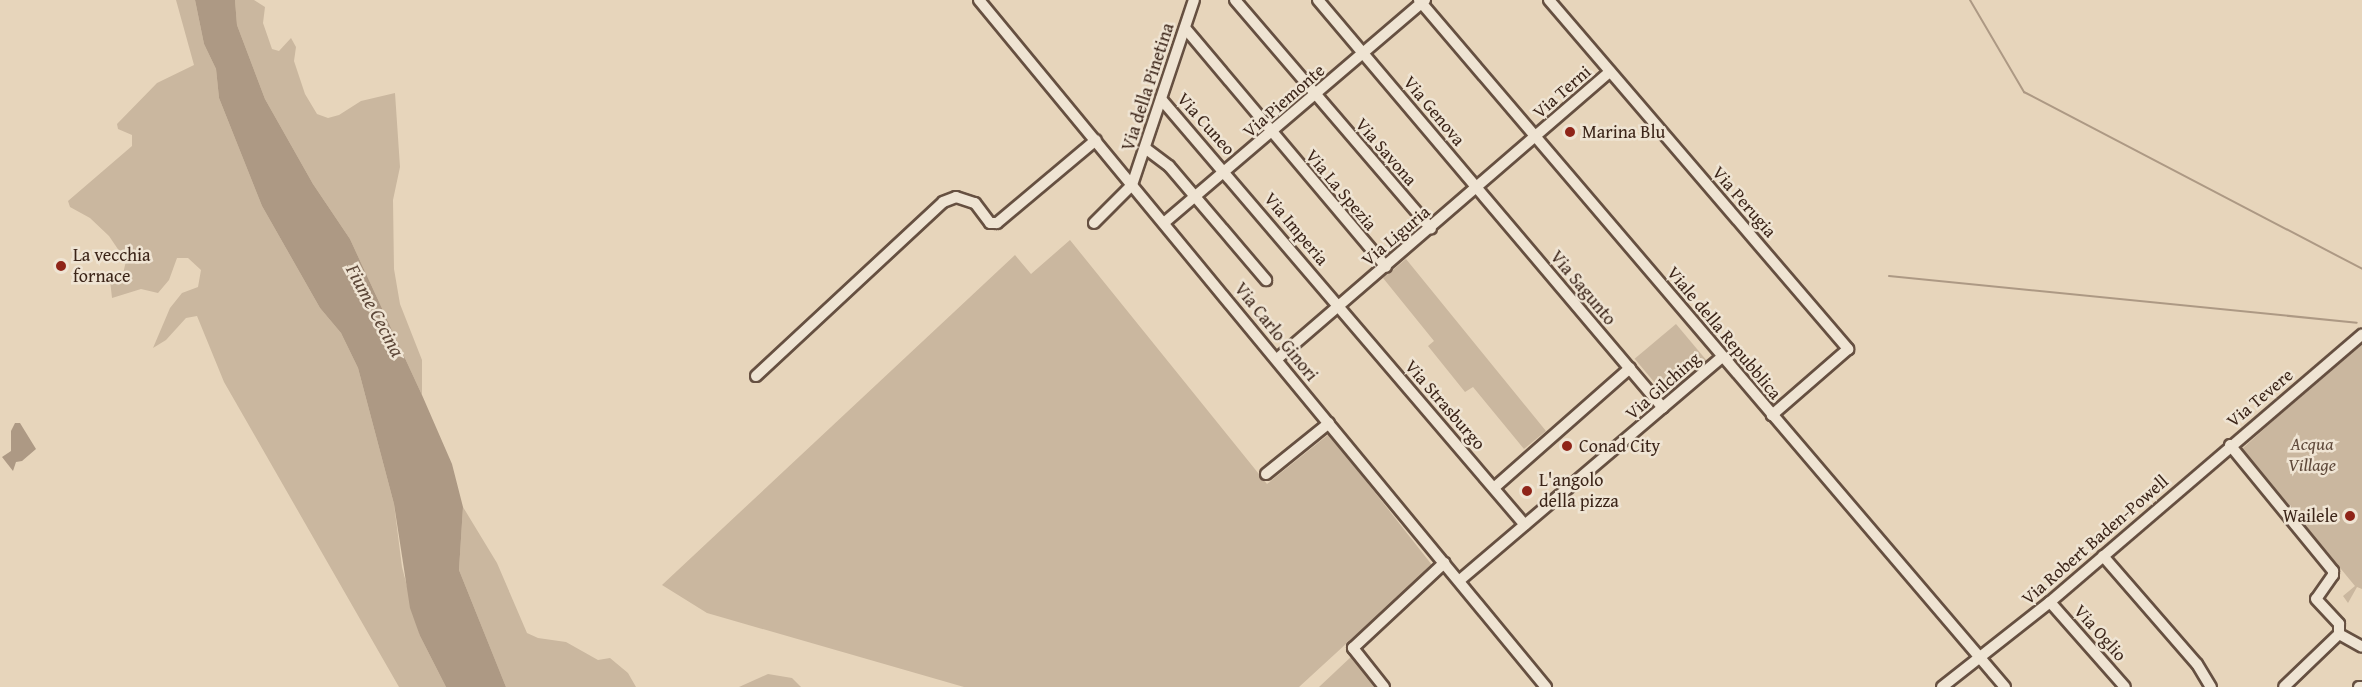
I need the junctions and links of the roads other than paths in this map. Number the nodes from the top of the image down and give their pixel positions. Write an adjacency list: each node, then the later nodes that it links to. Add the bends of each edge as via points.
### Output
1 (979, 0): 14 (street, Via Carlo Ginori)
2 (1194, 0): 7 (street, Via della Pinetina)
3 (1235, 0): 10 (street, Via Savona)
4 (1318, 0): 8 (street, Via Genova)
5 (1549, 0): 9 (street, Via Perugia)
6 (1422, 1): 8 (street, Via Piemonte); 13 (street, Viale della Repubblica)
7 (1185, 28): 11 (street, Via della Pinetina); 12 (street, Via La Spezia)
8 (1364, 54): 10 (street, Via Piemonte); 18 (street, Via Genova)
9 (1610, 72): 13 (street, Via Terni, via 1544,126); 32 (street, Via Perugia, via 1848,349)
10 (1316, 96): 12 (street, Via Piemonte); 22 (street, Via Savona)
11 (1161, 99): 15 (street, Via della Pinetina); 16 (street, Via Cuneo)
12 (1272, 133): 16 (street, Via Piemonte); 23 (street, Via La Spezia)
13 (1537, 139): 18 (street, Via Liguria); 27 (street, Viale della Repubblica)
14 (1096, 140): 17 (street, Via Carlo Ginori); 30 (street, via 997,223 990,224 975,203 956,197 943,202)
15 (1145, 148): 17 (street, Via della Pinetina); 19 (street, via 1169,166)
16 (1227, 172): 19 (street, Via Piemonte); 25 (street, Via Imperia)
17 (1132, 185): 20 (street, Via Carlo Ginori); 21 (street)
18 (1478, 189): 22 (street, Via Liguria); 29 (street, Via Sagunto)
19 (1197, 197): 20 (street, Via Piemonte); 24 (street)
20 (1165, 222): 28 (street, Via Carlo Ginori)
21 (1094, 223)
22 (1431, 229): 23 (street, Via Liguria)
23 (1386, 267): 25 (street, Via Liguria)
24 (1266, 280)
25 (1339, 307): 28 (street, Via Liguria); 36 (street, Via Strasburgo)
26 (2362, 335): 34 (street, Via Tevere)
27 (1723, 356): 31 (street, Via Gilching); 32 (street, Viale della Repubblica)
28 (1277, 359): 33 (street, Via Carlo Ginori)
29 (1630, 368): 31 (street, Via Sagunto); 36 (street)
30 (756, 376)
31 (1663, 408): 37 (street, Via Gilching)
32 (1772, 415): 44 (street, Viale della Repubblica)
33 (1329, 423): 35 (street); 39 (street, Via Carlo Ginori)
34 (2230, 445): 38 (street, Via Robert Baden-Powell); 42 (street, Via Tevere, via 2332,571 2316,599 2339,624)
35 (1266, 474)
36 (1495, 487): 37 (street, Via Strasburgo)
37 (1525, 525): 40 (street, Via Gilching)
38 (2103, 556): 41 (street, Via Robert Baden-Powell); 50 (street, via 2197,664)
39 (1444, 563): 40 (street, Via Carlo Ginori); 45 (street, via 1353,648)
40 (1460, 580): 46 (street, Via Carlo Ginori)
41 (2050, 602): 44 (street, Via Robert Baden-Powell); 49 (street, Via Oglio)
42 (2339, 634): 43 (street); 51 (street)
43 (2362, 647)
44 (1980, 657): 47 (street, Via Robert Baden-Powell); 48 (street, Viale della Repubblica)
45 (1384, 687)
46 (1546, 687)
47 (1942, 687)
48 (2005, 687)
49 (2125, 687)
50 (2211, 687)
51 (2284, 687)

